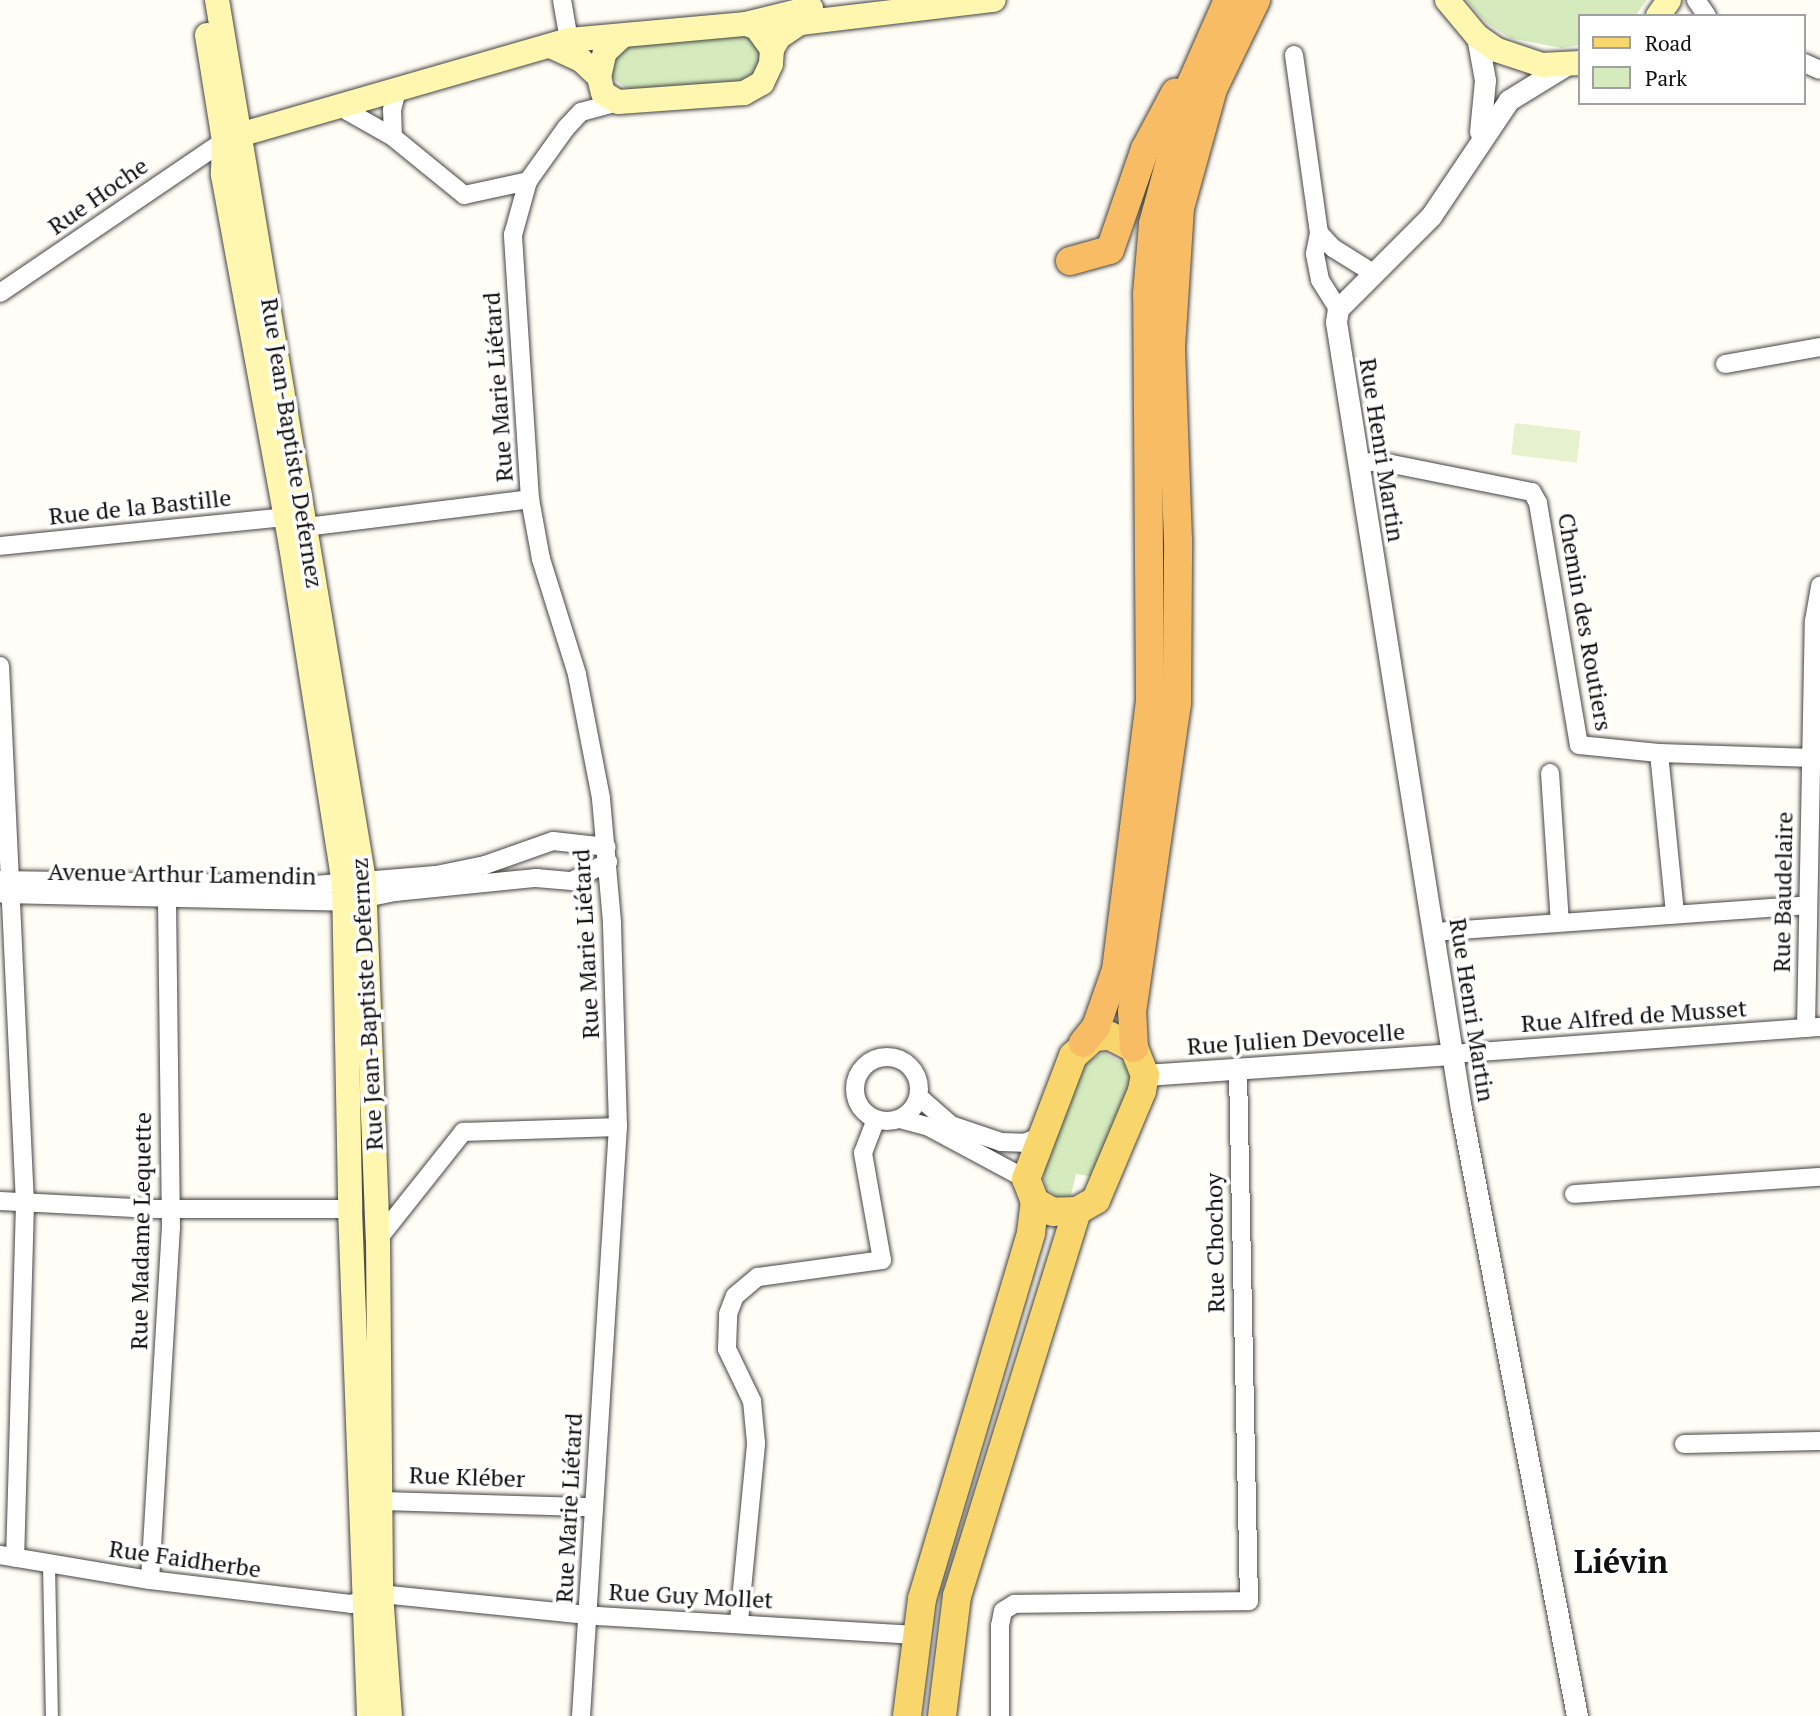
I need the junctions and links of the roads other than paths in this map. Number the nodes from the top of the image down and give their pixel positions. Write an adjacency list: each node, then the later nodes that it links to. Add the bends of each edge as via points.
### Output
1 (201, 0): 21 (main road)
2 (218, 0): 21 (main road)
3 (562, 0): 13 (street)
4 (888, 0): 9 (main road, via 805,9)
5 (994, 0): 14 (main road, via 800,23 779,37)
6 (1228, 0): 10 (highway)
7 (1256, 0): 51 (highway, via 1213,89 1180,208 1171,347 1178,540 1177,702 1132,1012)
8 (1447, 0): 11 (main road)
9 (746, 24): 12 (main road); 14 (main road, via 756,27)
10 (1214, 27): 26 (highway, via 1145,149 1110,250); 50 (highway, via 1174,136 1153,223 1147,294 1150,701 1116,970 1096,1027)
11 (1477, 36): 16 (main road, via 1519,60); 23 (street, via 1485,80 1485,111)
12 (621, 37): 13 (main road); 17 (main road, via 605,52)
13 (561, 44): 17 (main road); 18 (main road)
14 (772, 49): 19 (main road, via 762,83 744,93)
15 (1294, 55): 25 (street)
16 (1573, 64): 23 (street, via 1509,100)
17 (599, 78): 19 (main road, via 603,93)
18 (397, 90): 20 (main road); 22 (street)
19 (618, 102): 24 (street, via 581,112)
20 (340, 107): 21 (main road); 22 (street)
21 (233, 136): 28 (street, Rue Hoche); 34 (main road, Rue Jean-Baptiste Defernez)
22 (393, 136): 24 (street, via 464,195)
23 (1477, 144): 27 (street, via 1431,216)
24 (528, 181): 33 (street, Rue Marie Liétard, via 513,235)
25 (1319, 233): 27 (street, via 1332,248); 29 (street, via 1315,254 1320,280)
26 (1070, 261)
27 (1373, 273): 29 (street)
28 (0, 293)
29 (1338, 309): 32 (street, Rue Henri Martin)
30 (1820, 347): 31 (street)
31 (1725, 364)
32 (1359, 464): 38 (street, Chemin des Routiers, via 1377,461 1532,492 1538,503 1579,745); 48 (street, Rue Henri Martin)
33 (530, 499): 34 (street, Rue de la Bastille); 41 (street, Rue Marie Liétard, via 541,559 577,674)
34 (296, 522): 35 (street, Rue de la Bastille); 44 (main road, Rue Jean-Baptiste Defernez)
35 (0, 546)
36 (1820, 586): 39 (street, via 1814,621)
37 (0, 666): 42 (street)
38 (1660, 753): 39 (street, Chemin des Routiers); 46 (street)
39 (1812, 758): 45 (street, Rue Baudelaire)
40 (1550, 773): 47 (street)
41 (607, 855): 44 (street, via 553,841 485,865); 44 (street, via 572,881 536,878); 58 (street, Rue Marie Liétard)
42 (6, 887): 43 (street, Avenue Arthur Lamendin); 64 (street)
43 (166, 890): 44 (street, Avenue Arthur Lamendin); 65 (street, Rue Madame Lequette)
44 (355, 891): 66 (main road, Rue Jean-Baptiste Defernez); 68 (main road, Rue Jean-Baptiste Defernez)
45 (1807, 905): 46 (street); 49 (street, Rue Baudelaire)
46 (1675, 915): 47 (street)
47 (1560, 922): 48 (street)
48 (1434, 932): 52 (street, Rue Henri Martin)
49 (1813, 1028): 52 (street, Rue Alfred de Musset)
50 (1083, 1043): 51 (main road, via 1110,1036); 59 (main road, via 1059,1086)
51 (1134, 1048): 54 (main road)
52 (1451, 1054): 53 (street, Rue Julien Devocelle); 87 (street, Rue Henri Martin)
53 (1238, 1070): 54 (street, Rue Julien Devocelle); 86 (street, Rue Chochoy, via 1248,1601 1014,1604 1003,1611 1000,1626)
54 (1145, 1075): 67 (main road, via 1103,1191)
55 (919, 1097): 56 (street, via 919,1079 912,1067 900,1059 878,1057 863,1068 855,1091 865,1113); 57 (street); 59 (street, via 951,1125 1001,1142 1024,1143)
56 (876, 1119): 57 (street); 78 (street, via 863,1153 883,1260 758,1277 735,1296 728,1314 727,1349 752,1401 756,1443)
57 (900, 1119): 61 (street, via 929,1127)
58 (618, 1127): 68 (street, via 463,1132); 72 (street, Rue Marie Liétard)
59 (1039, 1137): 61 (main road)
60 (1820, 1177): 62 (street)
61 (1031, 1191): 67 (main road, via 1053,1212); 79 (main road, via 1031,1233)
62 (1574, 1194)
63 (0, 1201): 64 (street)
64 (25, 1204): 65 (street); 73 (street)
65 (171, 1208): 66 (street); 75 (street, Rue Madame Lequette)
66 (350, 1209): 76 (main road, Rue Jean-Baptiste Defernez)
67 (1077, 1211): 85 (main road, via 957,1596)
68 (378, 1239): 71 (main road, Rue Jean-Baptiste Defernez)
69 (1820, 1441): 70 (street)
70 (1684, 1444)
71 (383, 1501): 72 (street, Rue Kléber); 76 (main road, Rue Jean-Baptiste Defernez)
72 (592, 1507): 77 (street, Rue Marie Liétard)
73 (7, 1556): 74 (street, Rue Faidherbe)
74 (49, 1564): 75 (street, Rue Faidherbe); 80 (street)
75 (150, 1580): 76 (street, Rue Faidherbe)
76 (372, 1599): 77 (street, Rue Guy Mollet); 81 (main road, Rue Jean-Baptiste Defernez); 82 (main road, Rue Jean-Baptiste Defernez)
77 (588, 1614): 78 (street, Rue Guy Mollet); 83 (street, Rue Marie Liétard)
78 (739, 1621): 79 (street, Rue Guy Mollet)
79 (915, 1635): 84 (main road)
80 (52, 1716)
81 (369, 1716)
82 (390, 1716)
83 (581, 1716)
84 (907, 1716)
85 (942, 1716)
86 (1000, 1716)
87 (1577, 1716)

